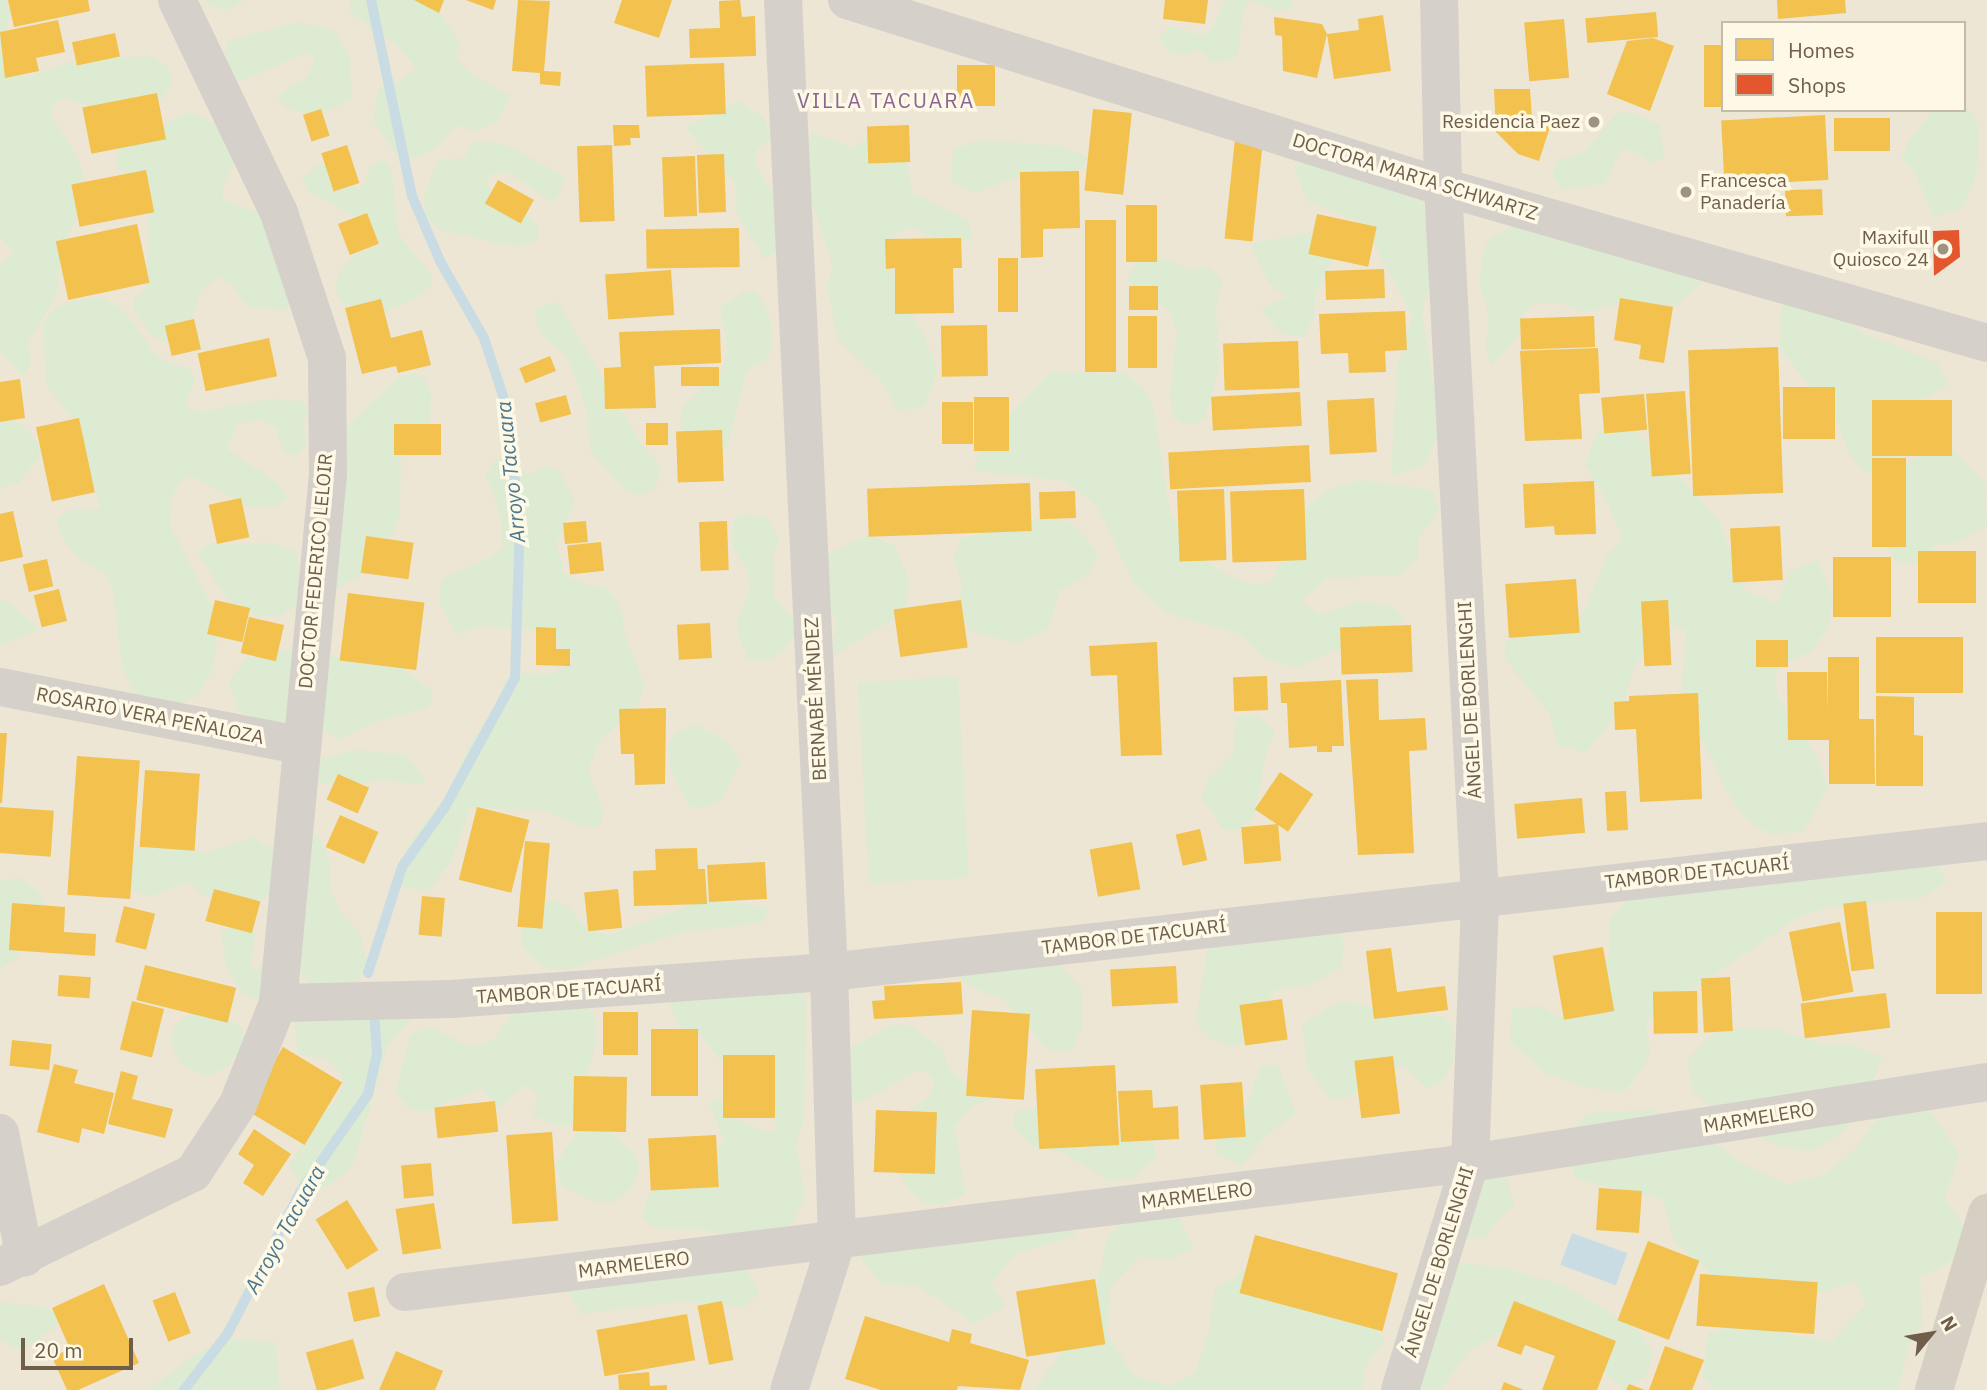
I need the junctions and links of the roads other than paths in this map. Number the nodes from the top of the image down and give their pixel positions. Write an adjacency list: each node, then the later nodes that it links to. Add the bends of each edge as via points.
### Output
1 (177, 0): 8 (street, DOCTOR FEDERICO LELOIR, via 279,213 327,358 328,474)
2 (783, 0): 11 (street, BERNABÉ MÉNDEZ)
3 (847, 0): 5 (street, DOCTORA MARTA SCHWARTZ)
4 (1439, 0): 5 (street, ÁNGEL DE BORLENGHI)
5 (1443, 187): 6 (street, DOCTORA MARTA SCHWARTZ); 10 (street, ÁNGEL DE BORLENGHI)
6 (1987, 343)
7 (0, 687): 8 (street, ROSARIO VERA PEÑALOZA)
8 (299, 746): 12 (street, DOCTOR FEDERICO LELOIR)
9 (1987, 841): 10 (street, TAMBOR DE TACUARÍ)
10 (1480, 897): 11 (street, TAMBOR DE TACUARÍ); 15 (street, ÁNGEL DE BORLENGHI)
11 (829, 972): 12 (street, TAMBOR DE TACUARÍ, via 451,999); 17 (street, BERNABÉ MÉNDEZ)
12 (278, 1003): 18 (street, DOCTOR FEDERICO LELOIR, via 238,1104 193,1173)
13 (1987, 1082): 15 (street, MARMELERO)
14 (0, 1133): 18 (street)
15 (1470, 1163): 17 (street, MARMELERO); 21 (street, ÁNGEL DE BORLENGHI)
16 (1987, 1213): 22 (main road)
17 (837, 1240): 19 (street, MARMELERO); 20 (street, BERNABÉ MÉNDEZ)
18 (13, 1262)
19 (405, 1292)
20 (789, 1390)
21 (1400, 1390)
22 (1934, 1390)

